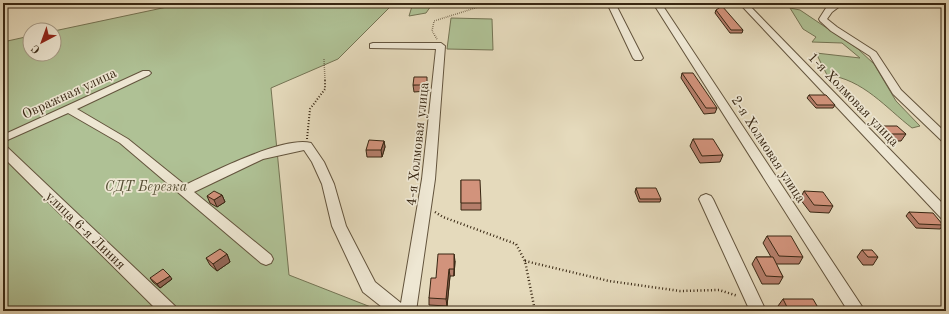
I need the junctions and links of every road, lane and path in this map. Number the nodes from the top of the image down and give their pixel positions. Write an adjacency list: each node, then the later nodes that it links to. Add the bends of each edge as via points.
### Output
1 (491, 3): 7 (path, via 434,21 432,31)
2 (611, 3): 8 (street, via 612,10)
3 (657, 3): 27 (street, 2-я Холмовая улица)
4 (743, 3): 19 (street, 1-я Холмовая улица)
5 (840, 3): 13 (street, via 829,10 823,19 873,54 897,92)
6 (373, 46): 7 (street)
7 (441, 46): 18 (street, 4-я Холмовая улица, via 436,124)
8 (638, 58)
9 (324, 59): 14 (path, via 325,88 310,109)
10 (146, 73): 11 (street, Овражная улица)
11 (69, 108): 12 (street, Овражная улица); 16 (street, via 124,141)
12 (3, 139)
13 (946, 139)
14 (307, 146): 16 (street, via 290,147 256,158); 24 (street, via 328,184 339,226 369,287)
15 (3, 150): 23 (street, улица 6-я Линия)
16 (184, 191): 20 (street)
17 (706, 199): 22 (street)
18 (426, 206): 21 (path, via 443,217 516,244); 25 (street, 4-я Холмовая улица)
19 (946, 215)
20 (266, 259)
21 (525, 261): 22 (path, via 609,281 680,291 719,290); 26 (path)
22 (755, 305)
23 (169, 311)
24 (400, 311)
25 (408, 311)
26 (535, 311)
27 (857, 311)

